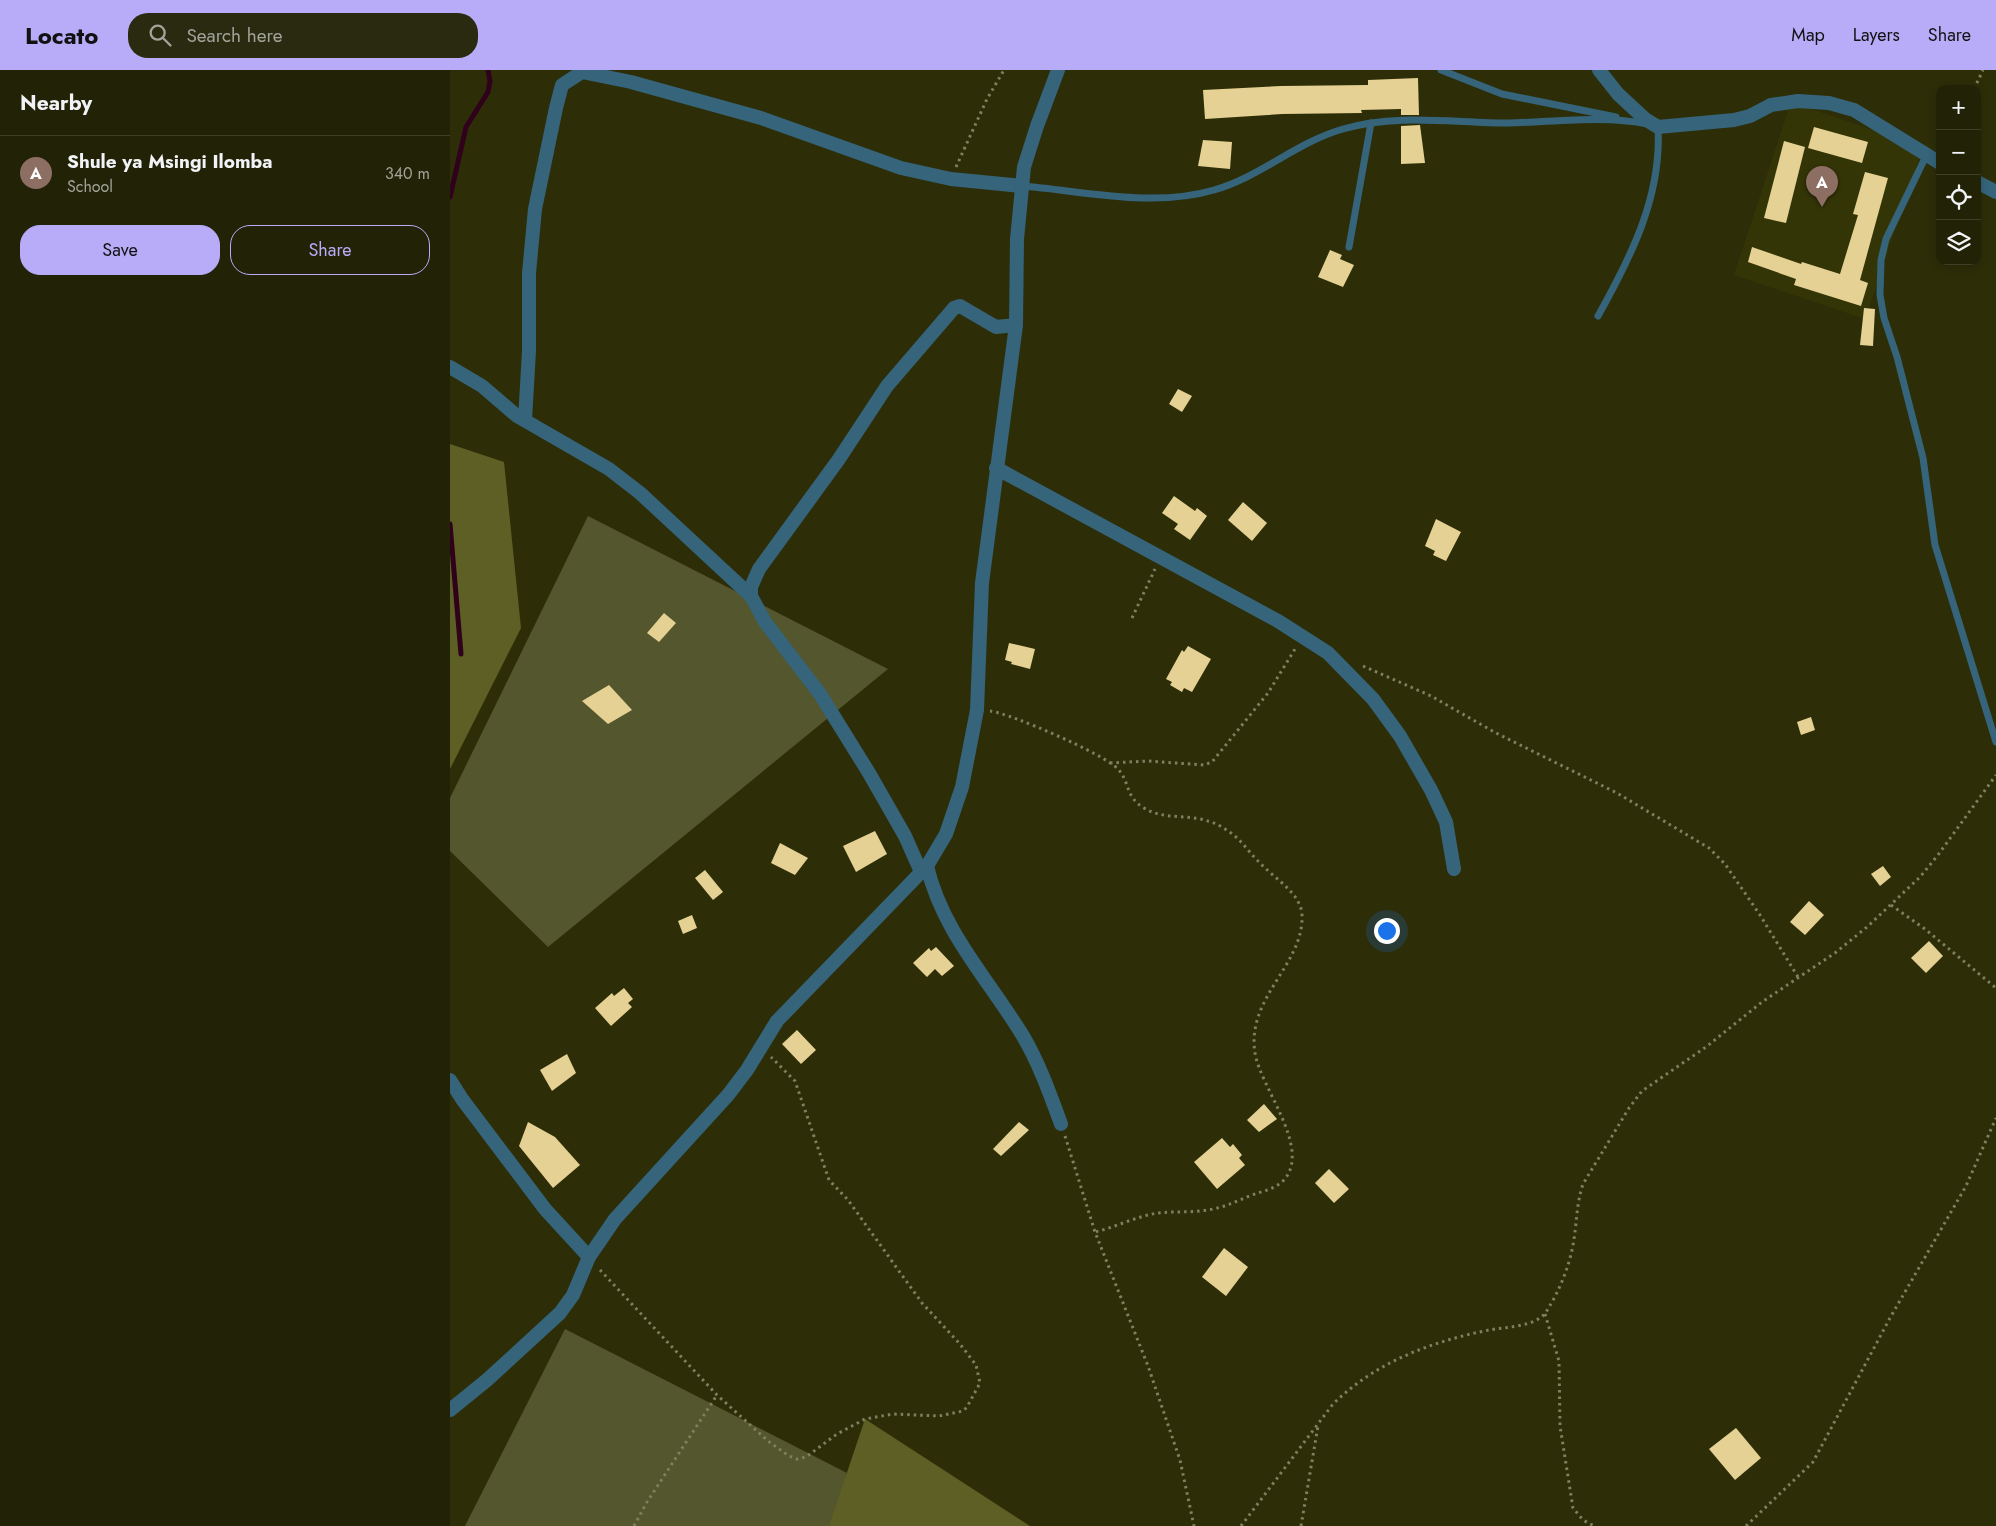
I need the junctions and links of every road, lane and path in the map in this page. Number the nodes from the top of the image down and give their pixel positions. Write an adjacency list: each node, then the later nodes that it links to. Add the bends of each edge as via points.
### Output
1 (1004, 70): 12 (path, via 987,99)
2 (1058, 70): 14 (street, via 1024,167)
3 (1441, 70): 7 (lane, via 1502,94)
4 (1599, 70): 9 (street, via 1618,94)
5 (1983, 70): 6 (path)
6 (1976, 85)
7 (1621, 119): 8 (lane); 9 (lane)
8 (1371, 123): 14 (lane, via 1310,140 1214,190 1136,197); 16 (lane)
9 (1658, 126): 10 (street, via 1734,120 1771,105 1798,101 1829,103 1854,110); 17 (lane, via 1656,166 1647,214 1634,249)
10 (1926, 156): 11 (street); 28 (lane, via 1885,244 1880,295 1923,458 1935,546)
11 (1936, 161)
12 (951, 179): 14 (street); 20 (street, via 900,168 761,118 631,82 582,72 562,86 535,209)
13 (1981, 184): 15 (street)
14 (1022, 186): 18 (street, via 1017,239)
15 (1996, 192)
16 (1349, 247)
17 (1598, 316)
18 (1016, 325): 21 (street); 23 (street, via 996,327 960,306 954,308 887,386 770,552 751,587)
19 (450, 367): 20 (street, via 482,386)
20 (525, 420): 23 (street, via 610,469)
21 (996, 468): 22 (street); 27 (street, via 982,583)
22 (1160, 557): 24 (path); 25 (street)
23 (751, 596): 31 (street, via 766,622 820,694)
24 (1132, 618)
25 (1302, 635): 29 (path, via 1268,693 1212,762 1204,765 1148,761); 32 (street, via 1328,653 1358,683 1400,736 1446,822)
26 (1355, 663): 34 (path, via 1431,696 1617,793 1704,844 1725,864)
27 (977, 710): 29 (path, via 1000,713 1018,720); 31 (street, via 972,746 954,812 946,834)
28 (1996, 742)
29 (1110, 763): 40 (path, via 1118,769 1129,795 1143,807 1162,815 1209,821 1230,831 1291,892 1302,913 1296,941 1262,1003 1254,1028 1259,1068 1288,1129 1292,1147 1285,1179 1272,1188 1227,1206 1206,1211 1158,1213)
30 (1996, 775): 33 (path, via 1947,845)
31 (924, 869): 36 (street, via 777,1021); 39 (street, via 947,922 1024,1037)
32 (1454, 869)
33 (1891, 905): 34 (path, via 1835,953); 35 (path)
34 (1798, 977): 42 (path, via 1706,1047 1649,1084 1628,1108 1583,1184 1578,1197 1568,1264)
35 (1996, 988)
36 (760, 1046): 41 (street, via 728,1095 615,1219); 43 (path, via 795,1082 829,1180 848,1200 922,1303 972,1358 979,1369 980,1383 963,1411 939,1416 893,1414 865,1419 850,1425 812,1454 800,1458 789,1456 773,1445)
37 (450, 1080): 41 (street, via 540,1202)
38 (1996, 1118): 51 (path, via 1966,1186 1813,1462)
39 (1061, 1124): 40 (path)
40 (1095, 1232): 47 (path, via 1148,1366 1180,1460)
41 (589, 1257): 43 (path); 44 (street, via 573,1295 560,1314)
42 (1545, 1314): 45 (path, via 1529,1323 1443,1341 1390,1361 1350,1387); 50 (path, via 1559,1361 1560,1426 1573,1508 1583,1520)
43 (717, 1395): 46 (path)
44 (450, 1410)
45 (1318, 1424): 48 (path); 49 (path)
46 (634, 1526)
47 (1194, 1526)
48 (1241, 1526)
49 (1301, 1526)
50 (1594, 1526)
51 (1746, 1526)

